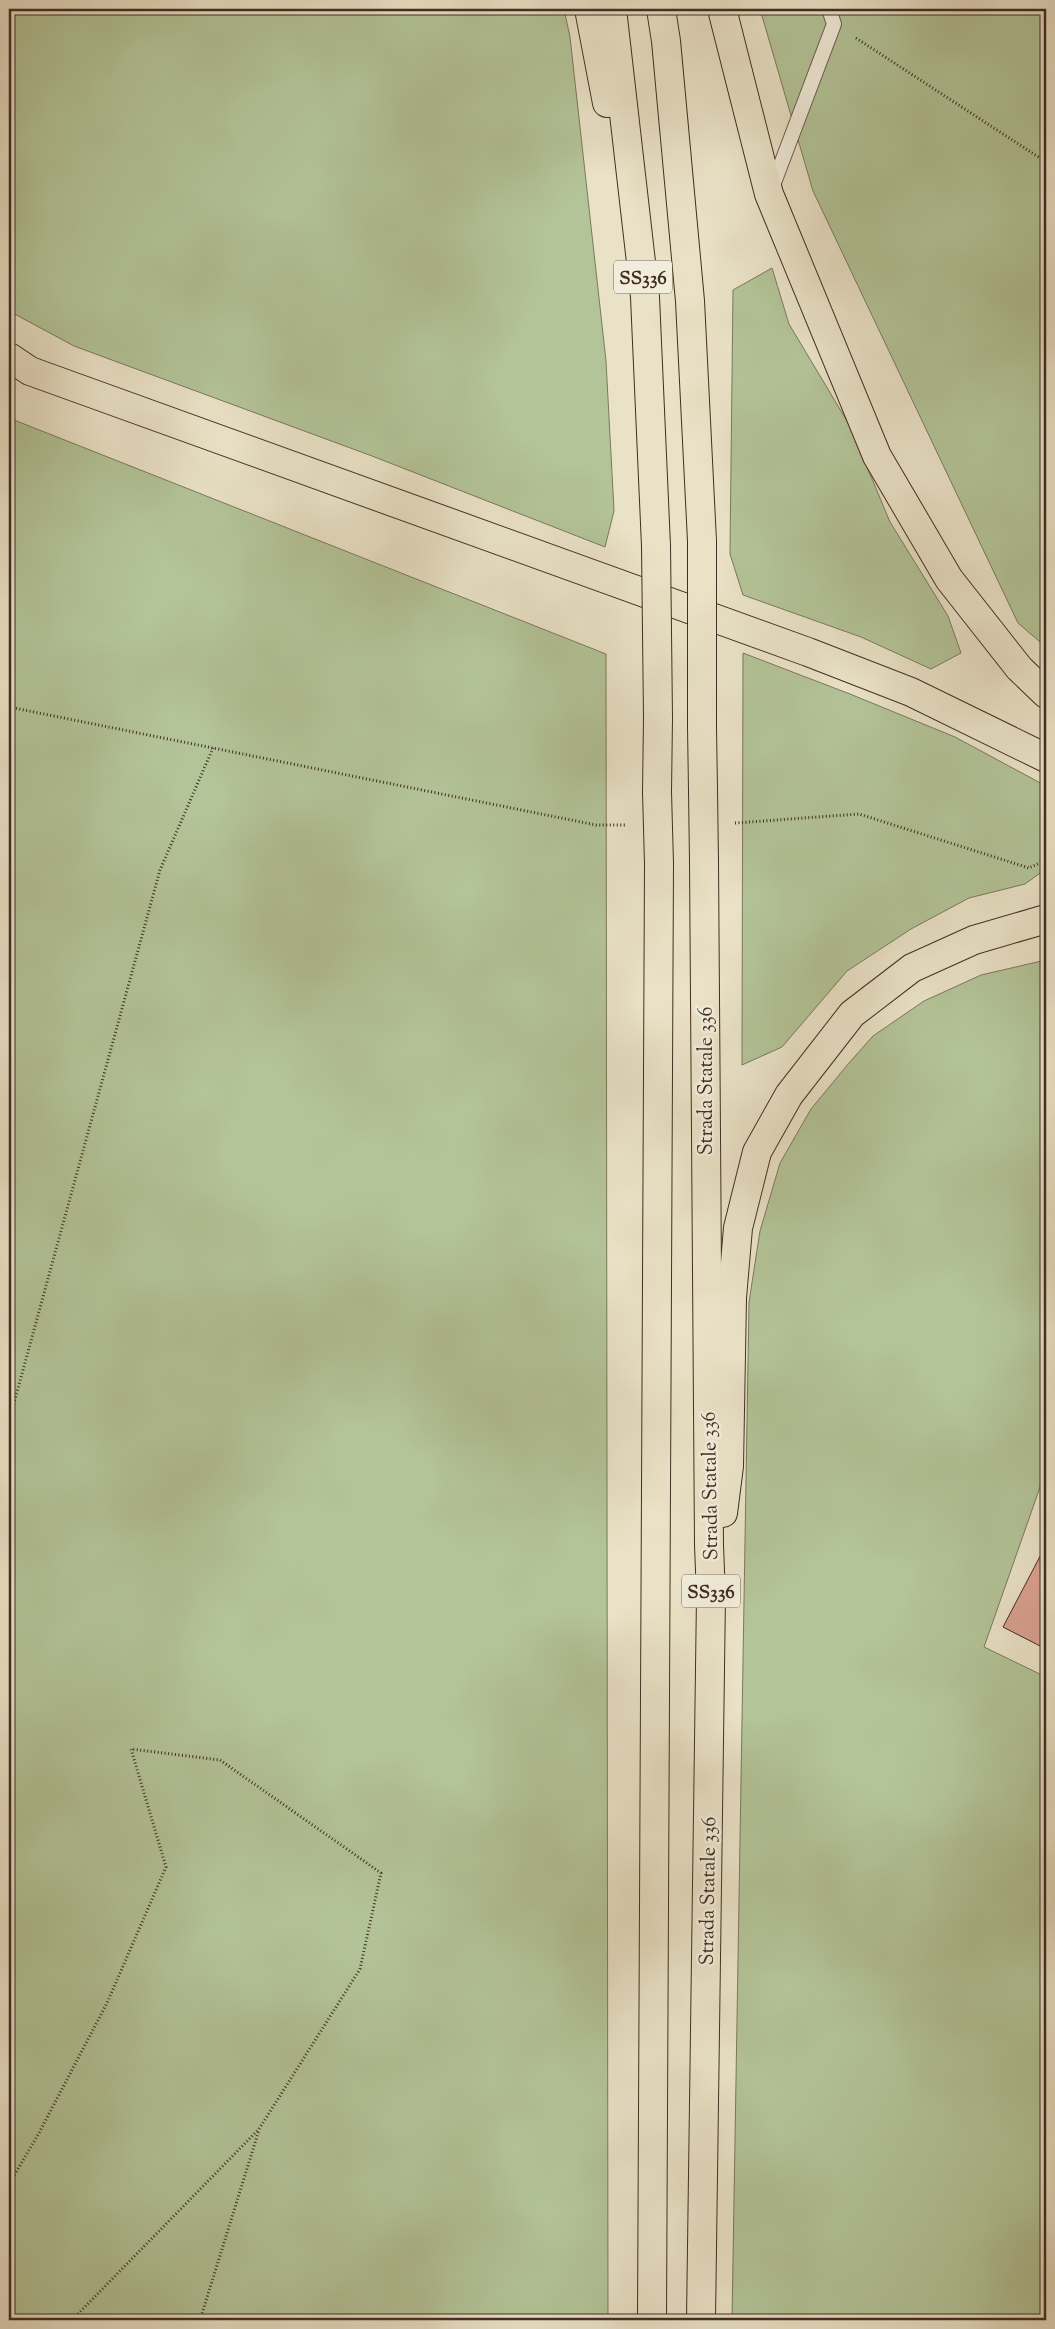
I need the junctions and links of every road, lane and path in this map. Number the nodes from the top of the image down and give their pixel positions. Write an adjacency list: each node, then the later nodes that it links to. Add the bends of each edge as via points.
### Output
1 (589, 9): 9 (highway)
2 (612, 9): 9 (highway, SS336)
3 (661, 9): 20 (highway, Strada Statale 336 / SS336, bridge, via 690,301 702,541)
4 (722, 9): 8 (highway)
5 (829, 9): 6 (lane)
6 (834, 24): 7 (path); 8 (lane)
7 (1046, 162)
8 (769, 194): 11 (highway, via 877,456 949,579 1020,668)
9 (645, 297): 25 (highway, SS336, bridge, via 656,546 659,864)
10 (9, 357): 14 (highway, via 30,371 808,652 911,692)
11 (1046, 694)
12 (9, 707): 13 (path)
13 (213, 748): 16 (path, via 596,825); 19 (path, via 160,870)
14 (1046, 758)
15 (731, 824): 17 (path, via 859,814 1029,868)
16 (635, 825)
17 (1046, 860)
18 (1046, 919): 20 (highway, via 974,940 912,968 852,1014 789,1095 757,1152 738,1228 732,1298 729,1466)
19 (9, 1421)
20 (711, 1596): 26 (highway, Strada Statale 336 / SS336)
21 (259, 2129): 22 (path, via 360,1968 381,1873 220,1760 131,1748 166,1867 107,2003); 23 (path); 24 (path)
22 (9, 2184)
23 (72, 2320)
24 (200, 2320)
25 (652, 2320)
26 (701, 2320)

